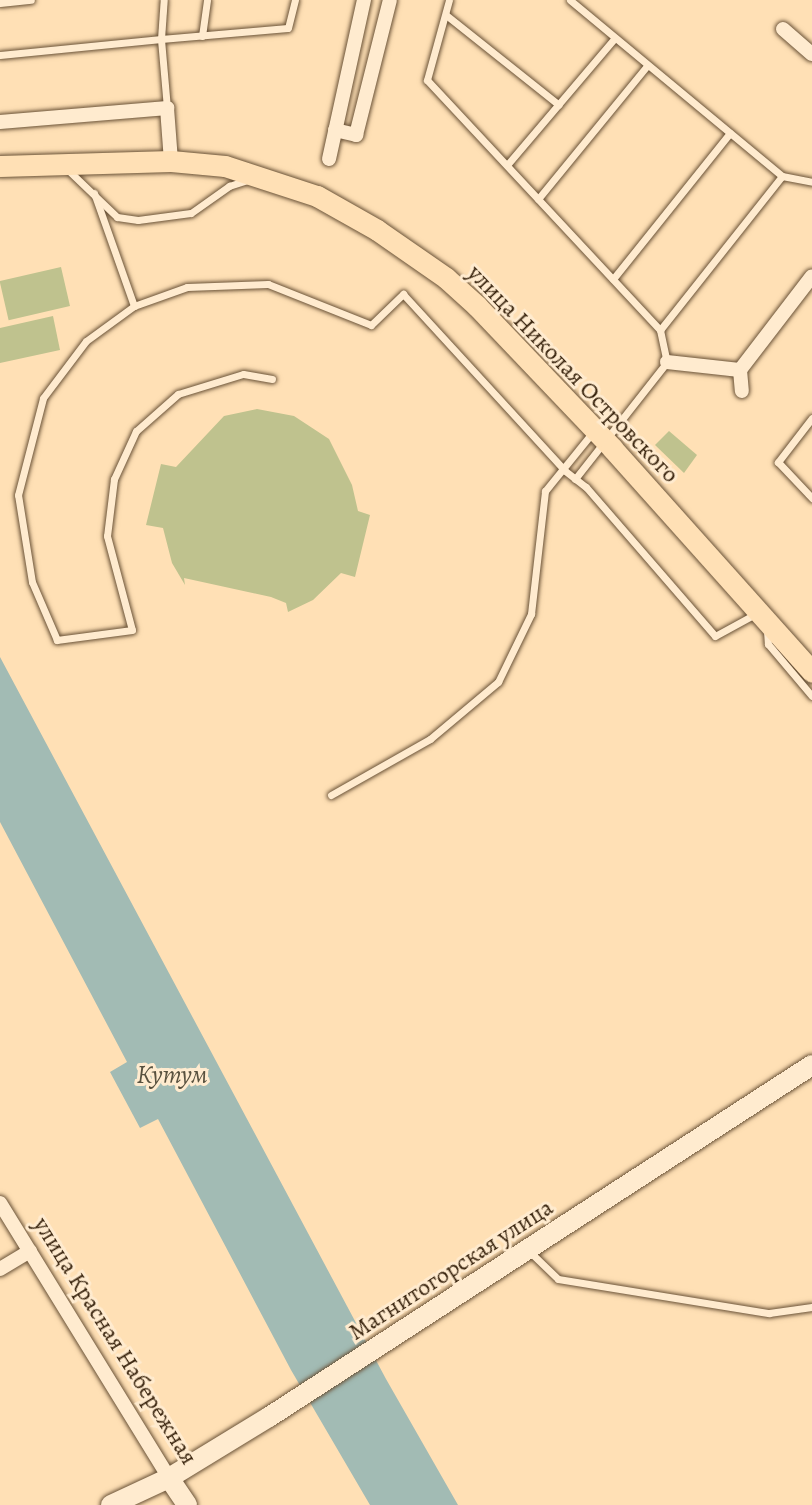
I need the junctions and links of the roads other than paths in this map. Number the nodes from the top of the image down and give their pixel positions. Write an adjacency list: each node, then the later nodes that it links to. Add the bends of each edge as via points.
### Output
1 (31, 0): 9 (lane)
2 (164, 0): 13 (lane)
3 (207, 0): 12 (lane)
4 (295, 0): 12 (lane, via 288,28)
5 (364, 0): 21 (street)
6 (390, 0): 21 (street, via 356,135)
7 (449, 0): 10 (lane)
8 (570, 0): 14 (lane)
9 (0, 3)
10 (446, 15): 18 (lane); 26 (lane, via 427,80)
11 (783, 29): 15 (street)
12 (202, 36): 13 (lane)
13 (161, 39): 16 (lane); 19 (lane)
14 (614, 39): 17 (lane); 18 (lane)
15 (812, 54)
16 (0, 55)
17 (646, 66): 22 (lane); 32 (lane)
18 (559, 105): 26 (lane)
19 (167, 108): 20 (street); 24 (street)
20 (0, 122)
21 (335, 130): 23 (street)
22 (730, 133): 29 (lane); 34 (lane)
23 (329, 159)
24 (171, 160): 25 (main road, улица Николая Островского); 28 (main road, улица Николая Островского, via 225,166)
25 (59, 163): 27 (main road, улица Николая Островского); 31 (lane)
26 (507, 165): 32 (lane)
27 (0, 166)
28 (261, 176): 31 (lane, via 229,186 190,213 168,218 117,217); 42 (main road, улица Николая Островского, via 347,212 446,278 510,339)
29 (782, 176): 30 (lane); 36 (lane)
30 (812, 182)
31 (93, 191): 35 (lane)
32 (538, 199): 34 (lane)
33 (812, 276): 38 (street)
34 (613, 279): 36 (lane)
35 (134, 306): 39 (lane, via 86,341 43,398 18,495 32,582 57,640 132,630 107,536 114,479 136,430 178,393 243,374); 43 (lane, via 187,287 268,284 371,325 403,294)
36 (660, 330): 37 (lane)
37 (667, 362): 38 (street); 42 (lane)
38 (740, 370): 40 (street)
39 (272, 379)
40 (742, 392)
41 (812, 418): 45 (lane, via 778,462)
42 (599, 435): 43 (lane); 44 (lane); 46 (main road, улица Николая Островского)
43 (564, 470): 44 (lane); 49 (lane, via 545,491 531,614 498,682 430,739)
44 (575, 479): 46 (lane, via 715,636)
45 (812, 498)
46 (763, 616): 47 (main road, улица Николая Островского); 48 (lane, via 768,644)
47 (812, 672)
48 (812, 696)
49 (332, 795)
50 (812, 1065): 52 (main road, Магнитогорская улица)
51 (0, 1203): 53 (street, улица Красная Набережная)
52 (528, 1250): 55 (lane, via 558,1279 769,1313); 56 (main road, Магнитогорская улица)
53 (30, 1251): 54 (street); 56 (street, улица Красная Набережная)
54 (0, 1269)
55 (812, 1307)
56 (169, 1478): 57 (main road, Магнитогорская улица); 58 (main road, улица Красная Набережная)
57 (111, 1505)
58 (187, 1505)

